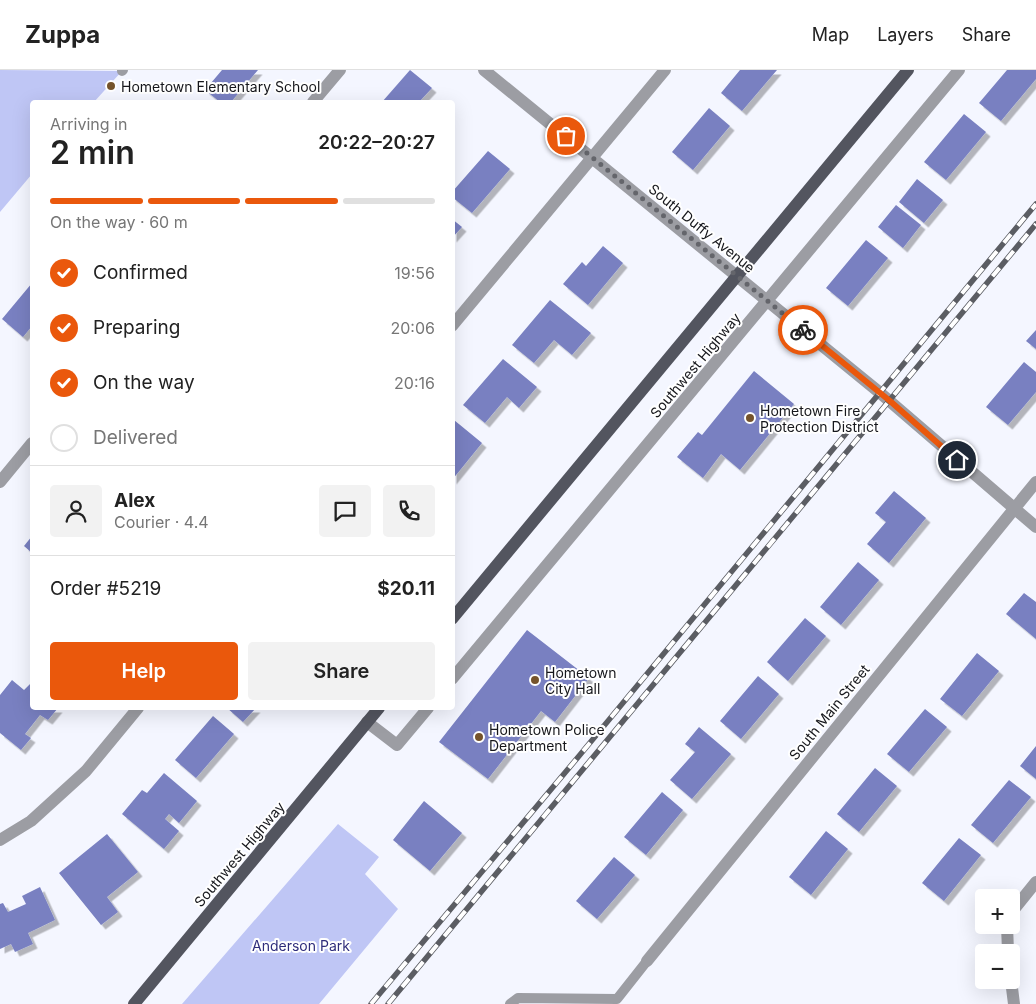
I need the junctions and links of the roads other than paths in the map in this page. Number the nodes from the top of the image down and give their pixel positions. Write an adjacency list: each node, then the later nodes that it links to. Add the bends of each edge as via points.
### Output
1 (340, 70): 6 (street)
2 (484, 70): 7 (street, South Duffy Avenue)
3 (665, 70): 7 (street)
4 (908, 70): 8 (main road, Southwest Highway)
5 (959, 70): 9 (street, Southwest Highway)
6 (315, 100)
7 (592, 157): 8 (street, South Duffy Avenue); 10 (street)
8 (736, 276): 9 (street, South Duffy Avenue); 16 (main road, Southwest Highway)
9 (768, 302): 14 (street, South Duffy Avenue, via 880,392); 17 (street, Southwest Highway)
10 (455, 322)
11 (30, 444): 12 (street)
12 (0, 482)
13 (1036, 482): 14 (street, South Main Street)
14 (1014, 508): 15 (street, South Duffy Avenue); 25 (street, South Main Street)
15 (1036, 527)
16 (455, 615)
17 (455, 675)
18 (136, 710): 22 (street, via 86,770 31,821)
19 (377, 710): 21 (main road, Southwest Highway)
20 (426, 710): 21 (street, via 397,745)
21 (367, 722): 28 (main road, Southwest Highway)
22 (0, 840)
23 (1036, 882): 24 (street)
24 (1020, 902)
25 (647, 960): 27 (lane)
26 (1012, 989): 30 (street)
27 (613, 1002): 29 (lane, via 518,998)
28 (134, 1004)
29 (510, 1004)
30 (1014, 1004)

